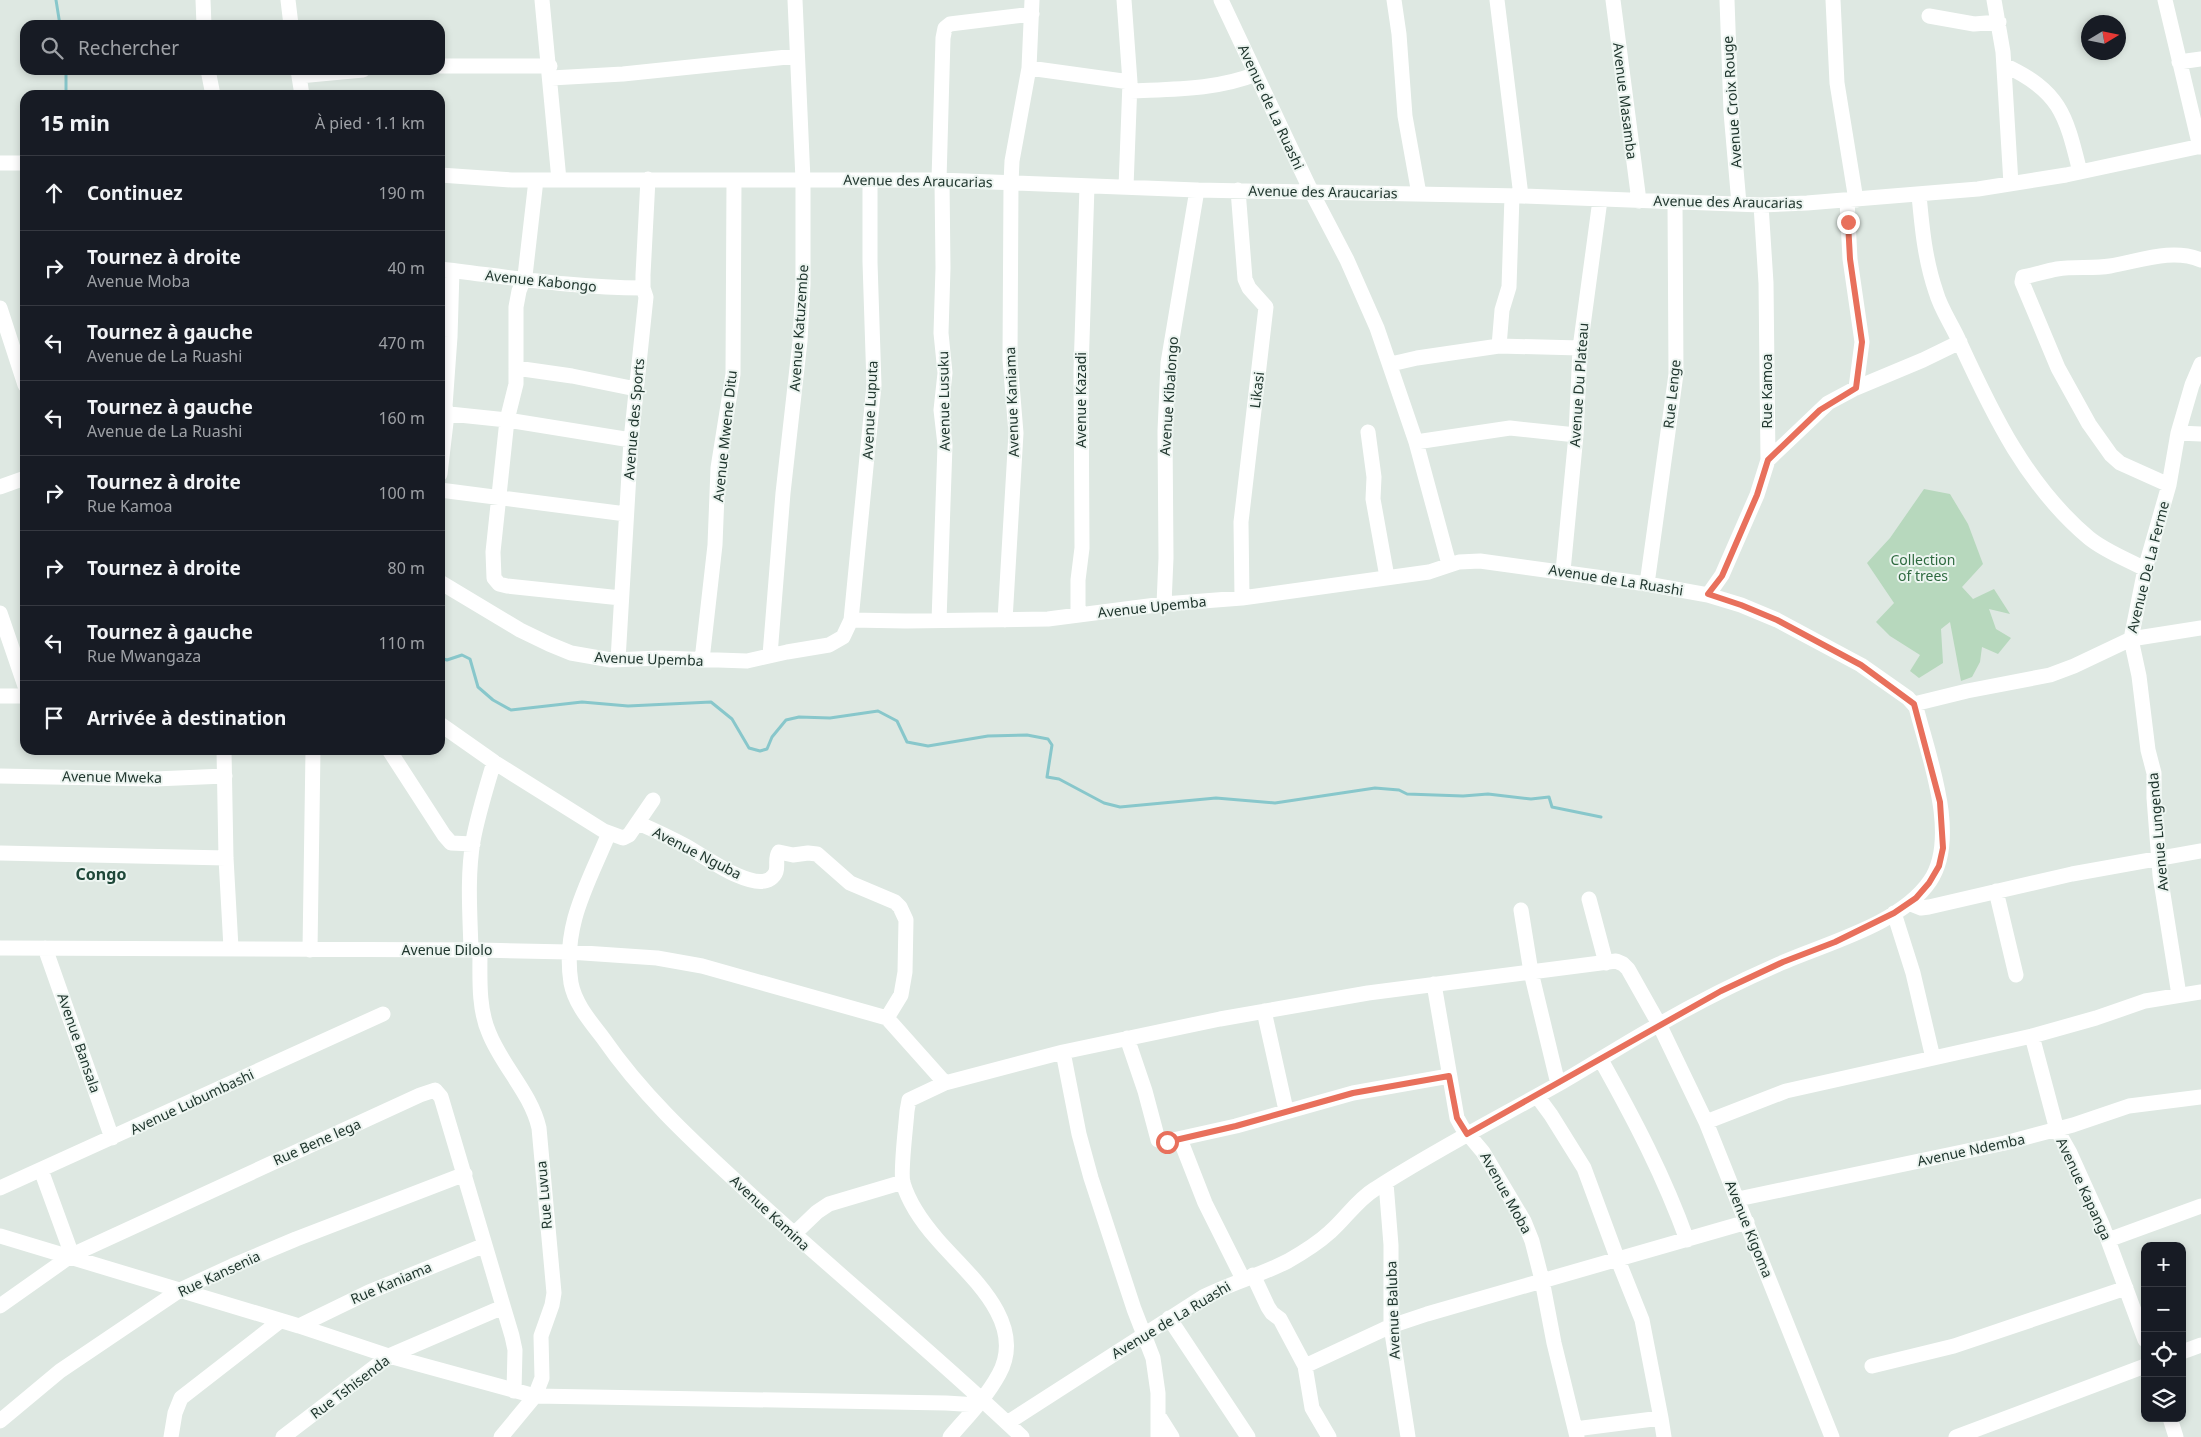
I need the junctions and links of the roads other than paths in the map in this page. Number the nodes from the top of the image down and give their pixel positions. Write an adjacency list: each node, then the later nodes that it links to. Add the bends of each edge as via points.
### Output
1 (203, 0): 16 (street)
2 (288, 0): 17 (street)
3 (542, 0): 25 (street)
4 (795, 0): 19 (street, Avenue Katuzembe)
5 (1124, 0): 29 (street)
6 (1220, 0): 26 (street, Avenue de La Ruashi)
7 (1394, 0): 51 (street, via 1405,116)
8 (1497, 0): 53 (street)
9 (1613, 0): 56 (street, Avenue Masamba)
10 (1727, 0): 58 (street, Avenue Croix Rouge, via 1731,112)
11 (1833, 0): 55 (street, via 1837,83)
12 (1994, 0): 18 (street)
13 (2165, 0): 21 (street)
14 (1032, 7): 24 (street, Avenue Kaniama); 43 (street, Avenue Lusuku, via 950,24 945,28)
15 (1929, 16): 18 (street, via 1974,24)
16 (204, 20)
17 (290, 20)
18 (1999, 22): 22 (street)
19 (797, 56): 25 (street, via 623,74); 41 (street, Avenue Katuzembe)
20 (2201, 59): 21 (street)
21 (2179, 62): 32 (street)
22 (2004, 65): 35 (street, via 2042,87 2062,112); 45 (street)
23 (445, 66): 25 (street)
24 (1029, 68): 29 (street); 44 (street, Avenue Kaniama)
25 (550, 72): 39 (street)
26 (1256, 74): 29 (street, via 1234,83 1184,88); 50 (street, Avenue de La Ruashi)
27 (209, 75): 30 (street)
28 (298, 75): 31 (street)
29 (1130, 86): 47 (street)
30 (212, 90)
31 (301, 90)
32 (2201, 146): 35 (street, Avenue des Araucarias)
33 (0, 163): 34 (street)
34 (20, 163)
35 (2080, 172): 45 (street, Avenue des Araucarias)
36 (445, 175): 38 (street, Avenue des Araucarias)
37 (648, 179): 39 (street, Avenue des Araucarias); 40 (street, Avenue des Araucarias); 63 (street, Avenue des Sports)
38 (536, 180): 39 (street, Avenue des Araucarias); 62 (street)
39 (559, 180)
40 (734, 180): 41 (street, Avenue des Araucarias); 111 (street, Avenue Mwene Ditu, via 733,374 718,468 715,546)
41 (803, 180): 42 (street, Avenue des Araucarias); 109 (street, Avenue Katuzembe, via 804,274 800,341 782,493)
42 (870, 180): 43 (street, Avenue des Araucarias); 103 (street, Avenue Luputa, via 874,386)
43 (940, 181): 44 (street, Avenue des Araucarias); 105 (street, Avenue Lusuku, via 941,333 946,373 941,410 945,445)
44 (1011, 183): 46 (street, Avenue des Araucarias); 104 (street, Avenue Kaniama, via 1010,360 1016,433)
45 (2011, 184): 52 (street, Avenue des Araucarias)
46 (1088, 186): 47 (street, Avenue des Araucarias); 102 (street, Avenue Kazadi, via 1081,371 1082,548)
47 (1126, 188): 48 (street, Avenue des Araucarias)
48 (1197, 190): 49 (street, Avenue des Araucarias); 100 (street, Avenue Kibalongo, via 1175,314 1167,382)
49 (1238, 190): 50 (street, Avenue des Araucarias); 99 (street, Likasi, via 1245,279 1266,307 1241,522)
50 (1311, 191): 51 (street, Avenue des Araucarias); 69 (street, Avenue de La Ruashi, via 1348,260)
51 (1419, 194): 53 (street, Avenue des Araucarias)
52 (1919, 195): 55 (street, Avenue des Araucarias); 66 (street, via 1925,250 1936,292)
53 (1517, 196): 54 (street, Avenue des Araucarias); 67 (street, via 1509,287 1502,310)
54 (1600, 200): 56 (street, Avenue des Araucarias); 68 (street, Avenue Du Plateau)
55 (1851, 200): 59 (street, Avenue des Araucarias); 73 (street, via 1850,259 1862,342)
56 (1639, 201): 57 (street, Avenue des Araucarias)
57 (1674, 202): 58 (street, Avenue des Araucarias); 95 (street, Rue Lenge, via 1676,374)
58 (1739, 204): 59 (street, Avenue des Araucarias)
59 (1762, 204): 84 (street, Rue Kamoa)
60 (2201, 260): 86 (street, via 2175,256 2146,258 2110,266 2058,269 2023,277 2022,282 2058,368 2089,424 2111,455 2120,463)
61 (446, 270): 62 (street, Avenue Kabongo); 65 (street)
62 (524, 280): 63 (street, Avenue Kabongo); 71 (street, via 516,307)
63 (643, 288): 74 (street, Avenue des Sports, via 646,297)
64 (0, 308): 72 (street)
65 (445, 336): 75 (street)
66 (1960, 342): 73 (street); 92 (street, via 2005,435 2025,467 2061,512 2090,539)
67 (1498, 346): 68 (street); 69 (street)
68 (1580, 348): 81 (street, Avenue Du Plateau)
69 (1391, 364): 83 (street, Avenue de La Ruashi)
70 (2201, 364): 79 (street, Avenue De La Ferme)
71 (516, 368): 74 (street); 77 (street)
72 (20, 370)
73 (1856, 388): 84 (street, via 1820,410)
74 (636, 390): 82 (street, Avenue des Sports)
75 (445, 410)
76 (445, 414): 77 (street)
77 (508, 420): 82 (street); 89 (street)
78 (1368, 432): 94 (street, via 1374,477 1373,499)
79 (2178, 433): 80 (street); 86 (street, Avenue De La Ferme)
80 (2201, 434)
81 (1576, 435): 83 (street, via 1510,428); 93 (street, Avenue Du Plateau)
82 (631, 440): 90 (street, Avenue des Sports)
83 (1416, 442): 91 (street, Avenue de La Ruashi)
84 (1768, 460): 97 (street, Rue Kamoa, via 1757,495 1722,576)
85 (20, 480): 87 (street)
86 (2169, 485): 92 (street, Avenue De La Ferme)
87 (0, 487)
88 (445, 491): 89 (street)
89 (499, 497): 90 (street); 98 (street, via 493,552 496,582 507,586)
90 (626, 514): 98 (street, Avenue des Sports)
91 (1450, 564): 93 (street, Avenue de La Ruashi, via 1468,560); 94 (street, Avenue Upemba, via 1429,572)
92 (2145, 568): 108 (street, Avenue De La Ferme)
93 (1563, 571): 95 (street, Avenue de La Ruashi)
94 (1387, 577): 99 (street, Avenue Upemba)
95 (1647, 584): 97 (street, Avenue de La Ruashi)
96 (445, 585): 110 (street, Avenue Upemba, via 549,644 591,657)
97 (1708, 594): 115 (street, Avenue de La Ruashi, via 1777,620 1861,665)
98 (621, 598): 110 (street, Avenue des Sports)
99 (1242, 598): 100 (street, Avenue Upemba)
100 (1164, 604): 102 (street, Avenue Upemba)
101 (0, 613): 112 (street)
102 (1078, 615): 104 (street, Avenue Upemba)
103 (851, 620): 105 (street, Avenue Upemba); 107 (street, Avenue Luputa)
104 (1005, 620): 105 (street, Avenue Upemba)
105 (939, 621)
106 (2201, 628): 108 (street)
107 (843, 637): 109 (street, Avenue Upemba, via 829,645)
108 (2131, 639): 115 (street, Avenue De La Ferme, via 2050,675); 130 (street, Avenue Lungenda, via 2154,773)
109 (770, 655): 111 (street, Avenue Upemba, via 747,661)
110 (618, 660): 111 (street, Avenue Upemba)
111 (702, 660)
112 (20, 671)
113 (0, 696): 114 (street)
114 (20, 696)
115 (1914, 704): 133 (street, Avenue de La Ruashi, via 1940,802 1943,848 1939,866)
116 (445, 728): 120 (street)
117 (224, 755): 122 (street)
118 (313, 755): 139 (street)
119 (392, 755): 126 (street, via 451,843)
120 (494, 762): 125 (street); 126 (street, Rue Luvua, via 478,814)
121 (0, 776): 122 (street, Avenue Mweka, via 155,779)
122 (225, 776): 129 (street)
123 (653, 800): 124 (street, Avenue Nguba)
124 (638, 823): 125 (street, Avenue Nguba, via 628,837 620,838); 150 (street, Avenue Nguba, via 737,876 755,881 763,882 774,876 779,852 817,854 850,883 895,902 906,920 905,972 901,994)
125 (609, 833): 141 (street, Avenue Kamina, via 575,914)
126 (473, 844): 140 (street, Rue Luvua, via 470,888)
127 (2201, 851): 130 (street)
128 (0, 853): 129 (street)
129 (226, 858): 138 (street)
130 (2160, 860): 131 (street, via 2072,874); 147 (street, Avenue Lungenda, via 2164,906)
131 (1996, 891): 133 (street, via 1928,908); 144 (street)
132 (1589, 899): 142 (street)
133 (1911, 904): 135 (street, Avenue de La Ruashi)
134 (1521, 910): 143 (street)
135 (1894, 913): 151 (street, Avenue de La Ruashi, via 1721,991); 155 (street, via 1913,973)
136 (0, 948): 137 (street, Avenue Dilolo)
137 (45, 948): 138 (street, Avenue Dilolo); 166 (street, Avenue Bansala)
138 (231, 948): 139 (street, Avenue Dilolo)
139 (310, 950): 140 (street, Avenue Dilolo)
140 (476, 950): 141 (street, Avenue Dilolo); 202 (street, Rue Luvua, via 488,1030 539,1128 554,1293 541,1336 543,1376)
141 (569, 952): 150 (street, Avenue Dilolo, via 682,962); 176 (street, Avenue Kamina, via 576,997 625,1070 660,1110)
142 (1606, 962): 143 (street); 151 (street, Avenue Kigoma, via 1625,966)
143 (1531, 972): 145 (street); 159 (street)
144 (2016, 975)
145 (1434, 984): 148 (street); 157 (street, Avenue Moba)
146 (2201, 992): 147 (street)
147 (2180, 995): 152 (street, via 2145,1000)
148 (1264, 1011): 153 (street); 162 (street)
149 (383, 1014): 166 (street, Avenue Lubumbashi)
150 (887, 1018): 158 (street)
151 (1659, 1024): 156 (street, Avenue de La Ruashi); 163 (street, Avenue Kigoma)
152 (2032, 1036): 155 (street); 164 (street, Avenue Kapanga)
153 (1127, 1038): 154 (street); 167 (street, via 1158,1140)
154 (1063, 1052): 158 (street); 194 (street, via 1086,1159)
155 (1933, 1058): 163 (street, via 1786,1091)
156 (1601, 1060): 159 (street, Avenue de La Ruashi); 178 (street, via 1652,1154)
157 (1449, 1076): 162 (street, via 1353,1093); 165 (street, Avenue Moba, via 1457,1118)
158 (945, 1083): 170 (street, via 909,1100)
159 (1558, 1084): 160 (street, Avenue de La Ruashi)
160 (1537, 1096): 165 (street, Avenue de La Ruashi); 182 (street, via 1584,1168)
161 (2201, 1097): 164 (street, Avenue Ndemba, via 2129,1106)
162 (1286, 1110): 167 (street)
163 (1706, 1122): 173 (street, Avenue Kigoma)
164 (2057, 1130): 173 (street, Avenue Ndemba, via 2005,1144); 179 (street, Avenue Kapanga)
165 (1467, 1134): 171 (street, Avenue de La Ruashi); 184 (street, Avenue Moba, via 1483,1152 1524,1220)
166 (112, 1138): 168 (street, Avenue Lubumbashi)
167 (1180, 1139): 183 (street, via 1205,1203)
168 (41, 1170): 172 (street, Avenue Lubumbashi); 181 (street)
169 (465, 1174): 180 (street, Rue Bene lega); 181 (street, Rue Bene lega, via 440,1097 435,1090 429,1091); 186 (street, Rue Kansenia, via 287,1243)
170 (903, 1182): 176 (street, via 829,1204); 203 (street, via 916,1210 936,1238 987,1294 1002,1322 1005,1352 1000,1372)
171 (1386, 1183): 183 (street, Avenue de La Ruashi, via 1373,1190 1317,1242 1288,1260); 192 (street, Avenue Baluba, via 1391,1245)
172 (0, 1188)
173 (1738, 1199): 175 (street, Avenue Kigoma)
174 (2201, 1206): 179 (street)
175 (1747, 1222): 178 (street); 221 (street, Avenue Kigoma)
176 (793, 1235): 203 (street, Avenue Kamina)
177 (0, 1236): 181 (street)
178 (1688, 1240): 182 (street)
179 (2108, 1240): 185 (street, Avenue Kapanga)
180 (485, 1245): 188 (street, Rue Bene lega); 191 (street, Rue Kaniama, via 368,1292)
181 (70, 1256): 186 (street); 187 (street, Rue Bene lega)
182 (1618, 1260): 184 (street); 205 (street, via 1642,1320)
183 (1248, 1277): 189 (street, Avenue de La Ruashi); 198 (street, via 1272,1313 1280,1319)
184 (1542, 1280): 192 (street); 209 (street, Avenue Moba)
185 (2126, 1288): 193 (street, Avenue Kapanga); 199 (street, via 1954,1346)
186 (180, 1290): 190 (street); 206 (street, Rue Kansenia, via 60,1371)
187 (0, 1306)
188 (503, 1307): 197 (street, Rue Tshisenda); 201 (street, Rue Bene lega, via 515,1350)
189 (1169, 1318): 194 (street, Avenue de La Ruashi); 217 (street)
190 (280, 1321): 191 (street); 210 (street, via 181,1398)
191 (299, 1326): 197 (street)
192 (1391, 1326): 198 (street); 219 (street, Avenue Baluba)
193 (2142, 1332)
194 (1144, 1335): 204 (street, via 1153,1358); 208 (street, Avenue de La Ruashi)
195 (2201, 1345): 196 (street)
196 (2186, 1351)
197 (389, 1356): 201 (street); 211 (street, Rue Tshisenda)
198 (1305, 1366): 218 (street, via 1312,1408)
199 (1872, 1366)
200 (2141, 1368): 222 (street)
201 (514, 1391): 202 (street)
202 (535, 1396): 203 (street); 212 (street, Rue Luvua)
203 (980, 1402): 208 (street, Avenue Kamina); 213 (street)
204 (1160, 1418): 215 (street); 216 (street)
205 (1661, 1418): 209 (street); 220 (street)
206 (0, 1421)
207 (2171, 1422): 223 (street)
208 (1007, 1423): 214 (street, Avenue Kamina)
209 (1576, 1433)
210 (171, 1437)
211 (283, 1437)
212 (501, 1437)
213 (950, 1437)
214 (1022, 1437)
215 (1158, 1437)
216 (1172, 1437)
217 (1248, 1437)
218 (1329, 1437)
219 (1408, 1437)
220 (1664, 1437)
221 (1832, 1437)
222 (1956, 1437)
223 (2176, 1437)

